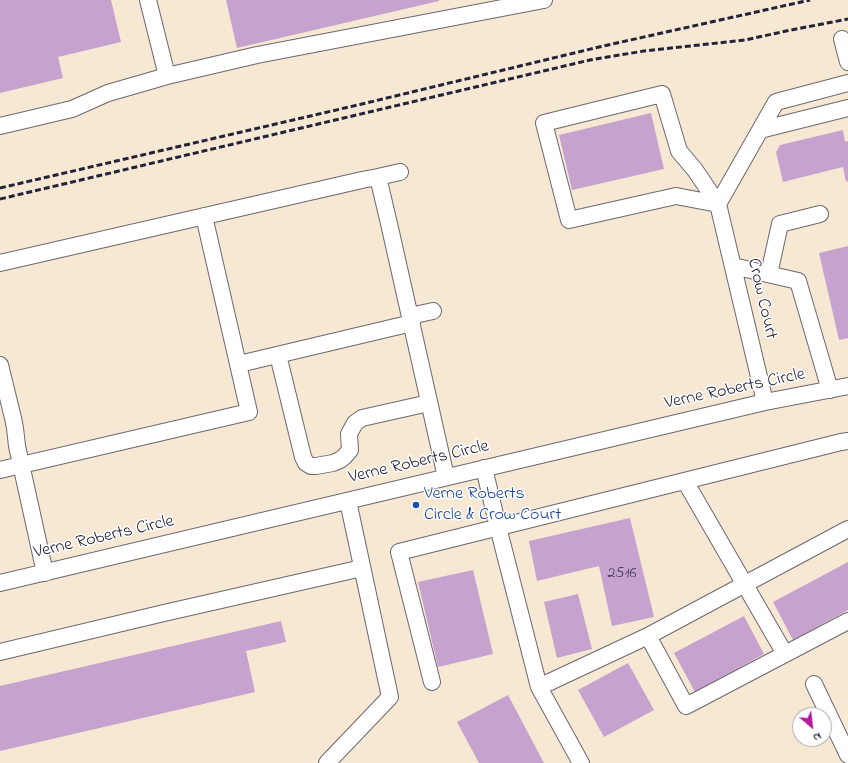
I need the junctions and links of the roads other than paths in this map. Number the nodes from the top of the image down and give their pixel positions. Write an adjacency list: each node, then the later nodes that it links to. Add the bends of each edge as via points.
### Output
1 (148, 0): 5 (street)
2 (544, 0): 5 (street, via 256,55)
3 (842, 39): 4 (street)
4 (848, 62)
5 (167, 76): 8 (street, via 108,93 72,109)
6 (848, 83): 9 (street, via 776,102)
7 (848, 108): 9 (street)
8 (0, 126)
9 (760, 130): 12 (street)
10 (400, 172): 11 (street)
11 (378, 178): 14 (street); 19 (street)
12 (718, 204): 12 (street, via 679,151 662,94 544,123 569,220 676,196); 16 (street, Crow Court)
13 (820, 214): 17 (street, via 780,224)
14 (204, 216): 15 (street); 21 (street)
15 (0, 263)
16 (733, 266): 17 (street); 25 (street, Crow Court)
17 (768, 274): 24 (street, via 798,281)
18 (433, 311): 19 (street)
19 (411, 319): 20 (street); 26 (street)
20 (278, 355): 21 (street); 26 (street, via 303,457 311,466 333,463 345,456 350,450 350,434 355,423 362,418)
21 (239, 364): 28 (street, via 249,412)
22 (0, 365): 28 (street)
23 (848, 386): 24 (street, Verne Roberts Circle)
24 (830, 390): 25 (street, Verne Roberts Circle)
25 (765, 402): 29 (street, Verne Roberts Circle)
26 (430, 403): 31 (street)
27 (848, 441): 32 (street)
28 (21, 466): 30 (street); 37 (street)
29 (484, 468): 31 (street, Verne Roberts Circle); 34 (street)
30 (0, 470)
31 (446, 478): 33 (street, Verne Roberts Circle)
32 (686, 481): 34 (street); 39 (street)
33 (348, 501): 36 (street); 37 (street, Verne Roberts Circle)
34 (498, 527): 44 (street, via 399,552); 46 (street)
35 (848, 529): 39 (street)
36 (362, 568): 42 (street); 48 (street, via 390,697)
37 (45, 573): 38 (street, Verne Roberts Circle)
38 (0, 583)
39 (744, 584): 41 (street); 43 (street)
40 (848, 621): 43 (street)
41 (648, 636): 43 (street, via 686,706); 46 (street)
42 (0, 652)
43 (785, 654)
44 (432, 682)
45 (814, 684): 47 (street)
46 (539, 687): 49 (street)
47 (848, 755)
48 (327, 763)
49 (581, 763)

